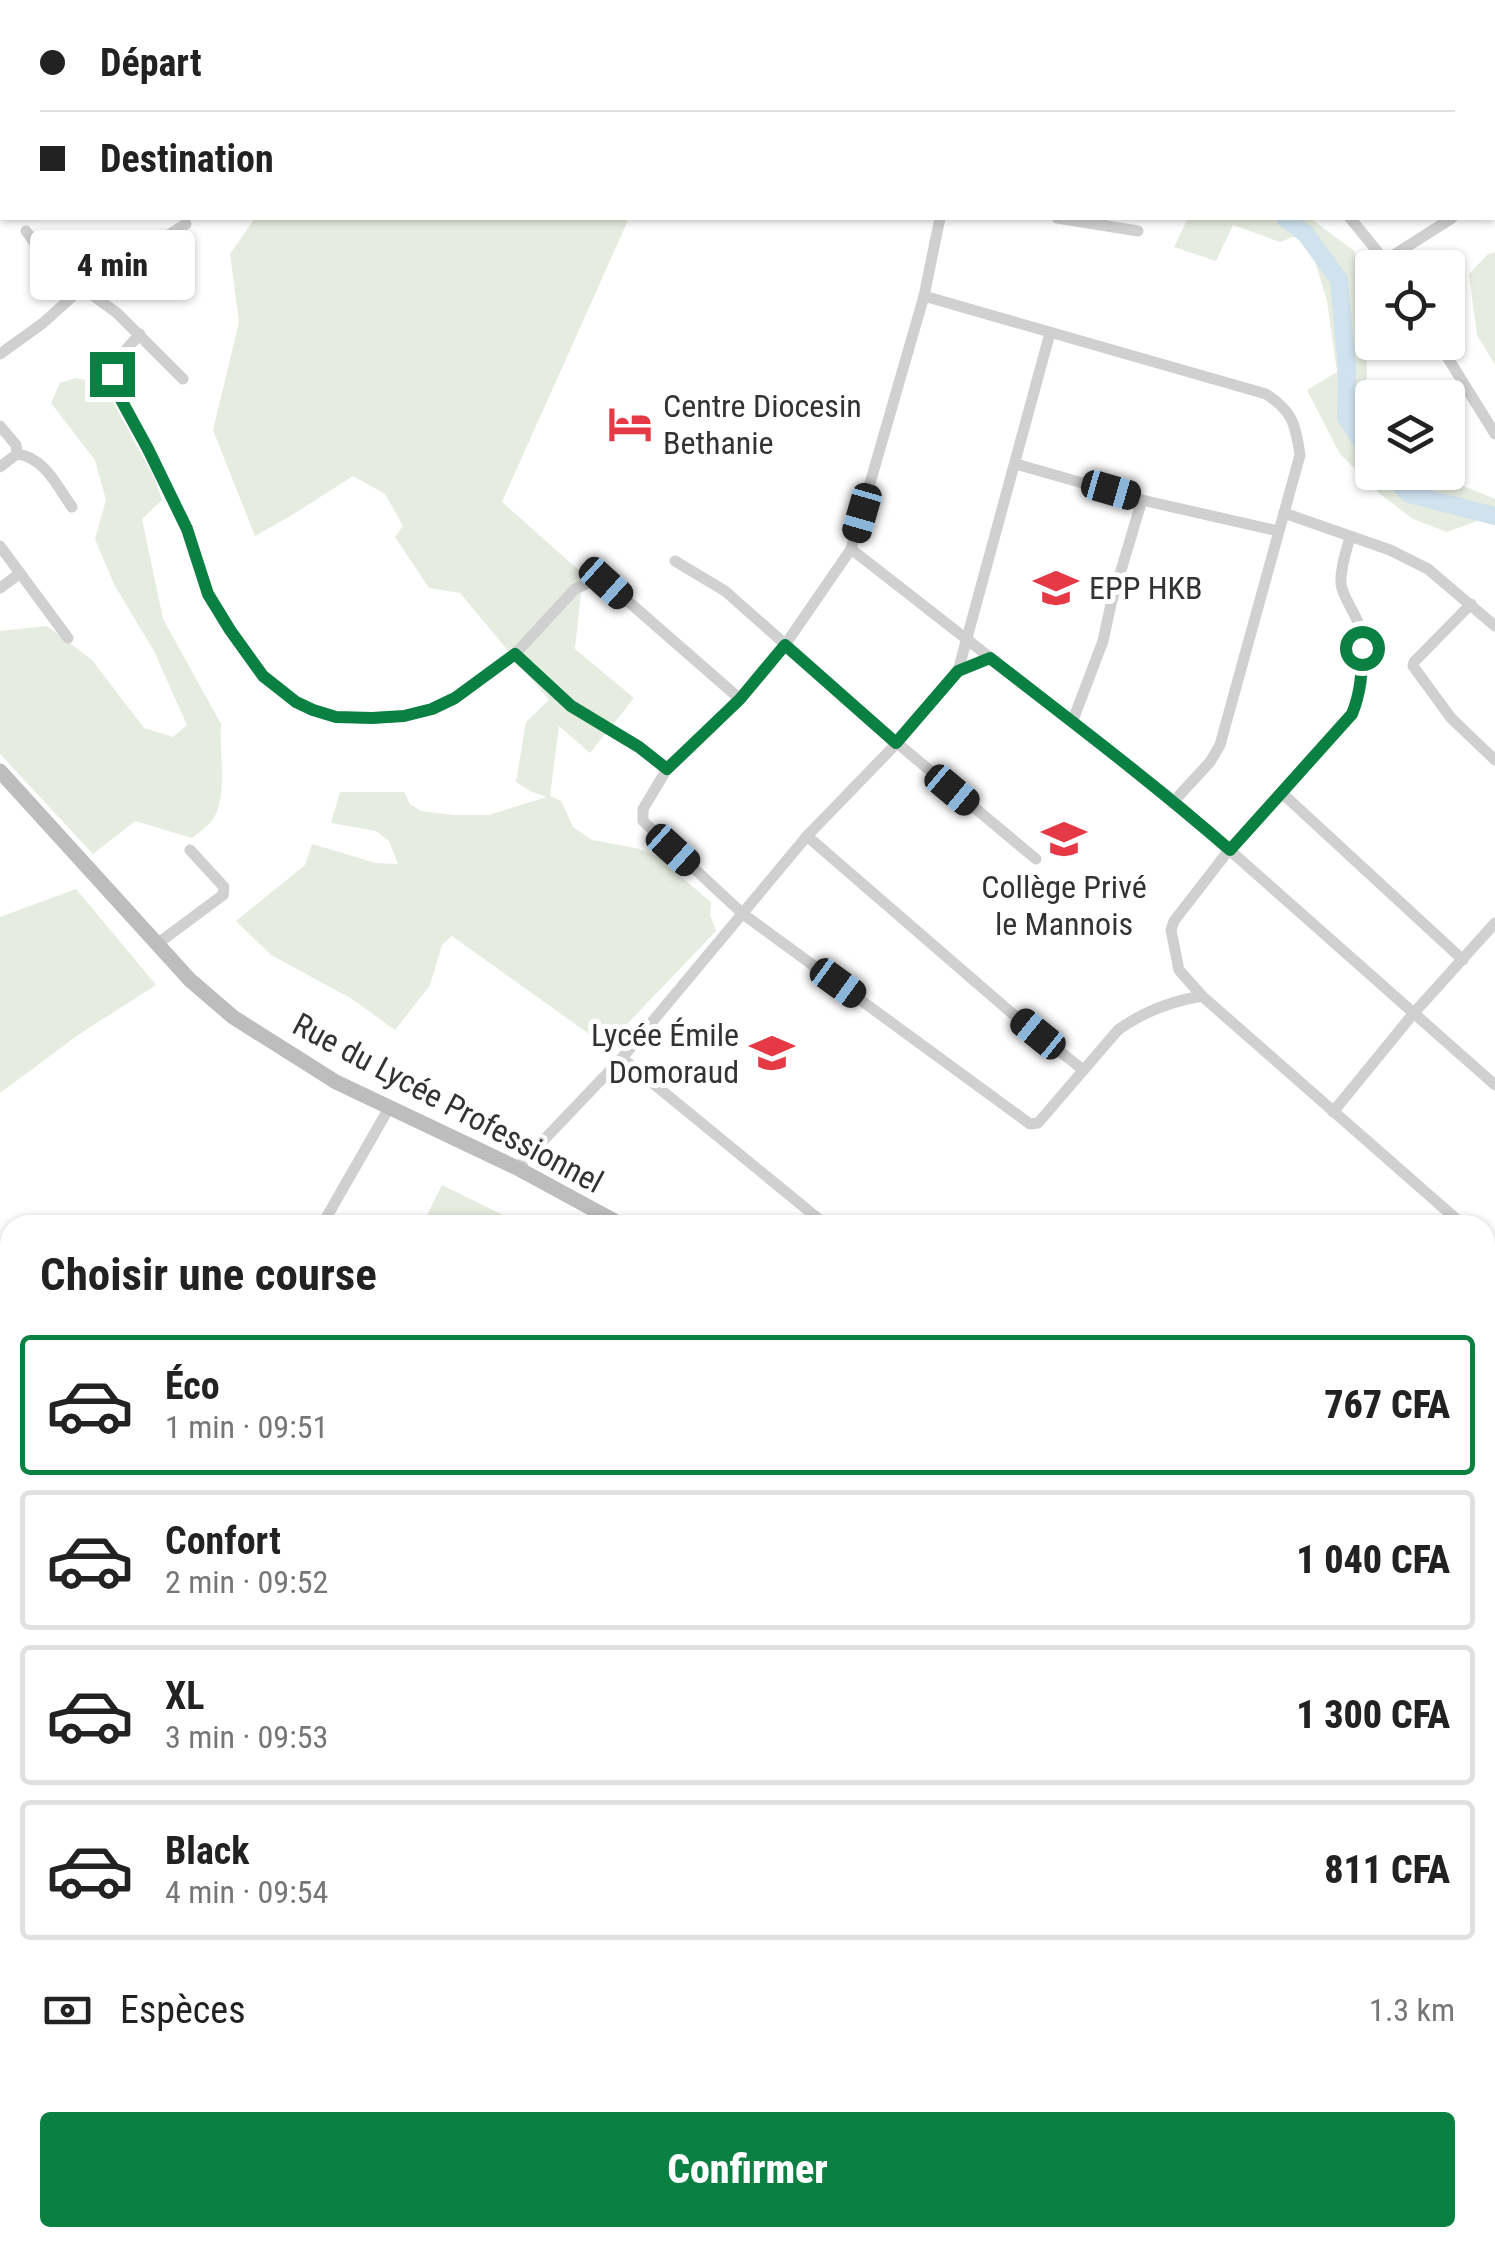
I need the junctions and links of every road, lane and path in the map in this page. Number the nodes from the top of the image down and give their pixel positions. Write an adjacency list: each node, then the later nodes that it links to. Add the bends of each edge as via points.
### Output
1 (940, 220): 11 (street)
2 (1069, 220): 7 (street)
3 (1352, 220): 8 (street)
4 (1449, 220): 9 (street)
5 (186, 224): 10 (street)
6 (26, 231): 10 (street)
7 (1138, 231)
8 (1376, 250)
9 (1407, 250)
10 (79, 292): 13 (street, via 118,312); 14 (street)
11 (924, 296): 12 (street); 28 (street)
12 (1050, 333): 20 (street); 24 (street, via 1278,402 1290,413 1300,454)
13 (140, 334): 16 (street); 37 (street, via 116,361 113,385 187,529 208,594 280,691 336,717 404,716 455,698)
14 (0, 354)
15 (1449, 360): 18 (street)
16 (183, 379)
17 (0, 426): 19 (street)
18 (1495, 434)
19 (17, 454): 21 (street); 23 (street, via 38,460)
20 (1016, 464): 22 (street); 35 (street)
21 (0, 467)
22 (1142, 500): 25 (street); 41 (street)
23 (72, 507)
24 (1284, 513): 25 (street); 26 (street)
25 (1278, 531): 47 (street, via 1220,745)
26 (1350, 537): 32 (street, via 1428,569); 46 (street, via 1341,574 1362,648 1358,700)
27 (0, 546): 30 (street)
28 (851, 549): 35 (street); 36 (street)
29 (675, 561): 36 (street, via 725,591)
30 (19, 574): 31 (street); 34 (street)
31 (0, 588)
32 (1471, 604): 33 (street); 43 (street, via 1413,666)
33 (1495, 626)
34 (68, 638)
35 (966, 641): 38 (street); 39 (street)
36 (785, 645): 40 (street); 42 (street)
37 (515, 654): 40 (street, via 575,589 606,583); 44 (street, via 571,706)
38 (990, 658): 39 (street); 41 (street)
39 (958, 671): 42 (street)
40 (740, 699): 44 (street)
41 (1073, 720): 47 (street)
42 (896, 743): 48 (street); 51 (street)
43 (1495, 760)
44 (667, 769): 52 (street, via 643,809 643,821)
45 (0, 771): 54 (main road, Rue du Lycée Professionnel)
46 (1282, 794): 50 (street); 55 (street)
47 (1174, 801): 50 (street)
48 (808, 836): 52 (street); 61 (street)
49 (190, 850): 54 (street, via 223,895)
50 (1230, 850): 56 (street, via 1174,921); 59 (street)
51 (1036, 859)
52 (743, 914): 60 (street); 61 (street, via 1030,1124 1038,1123)
53 (1495, 924): 55 (street)
54 (158, 944): 63 (main road, Rue du Lycée Professionnel, via 233,1017)
55 (1463, 960): 59 (street)
56 (1179, 970): 57 (street); 58 (street)
57 (1202, 996): 58 (street); 64 (street)
58 (1176, 1000): 61 (street, via 1118,1030)
59 (1413, 1014): 62 (street); 64 (street)
60 (622, 1058): 65 (street); 68 (street)
61 (1082, 1069)
62 (1495, 1084)
63 (390, 1108): 65 (main road, Rue du Lycée Professionnel); 66 (street)
64 (1333, 1112): 69 (street)
65 (517, 1168): 67 (main road, Rue du Lycée Professionnel)
66 (328, 1215)
67 (604, 1215)
68 (814, 1215)
69 (1452, 1215)

